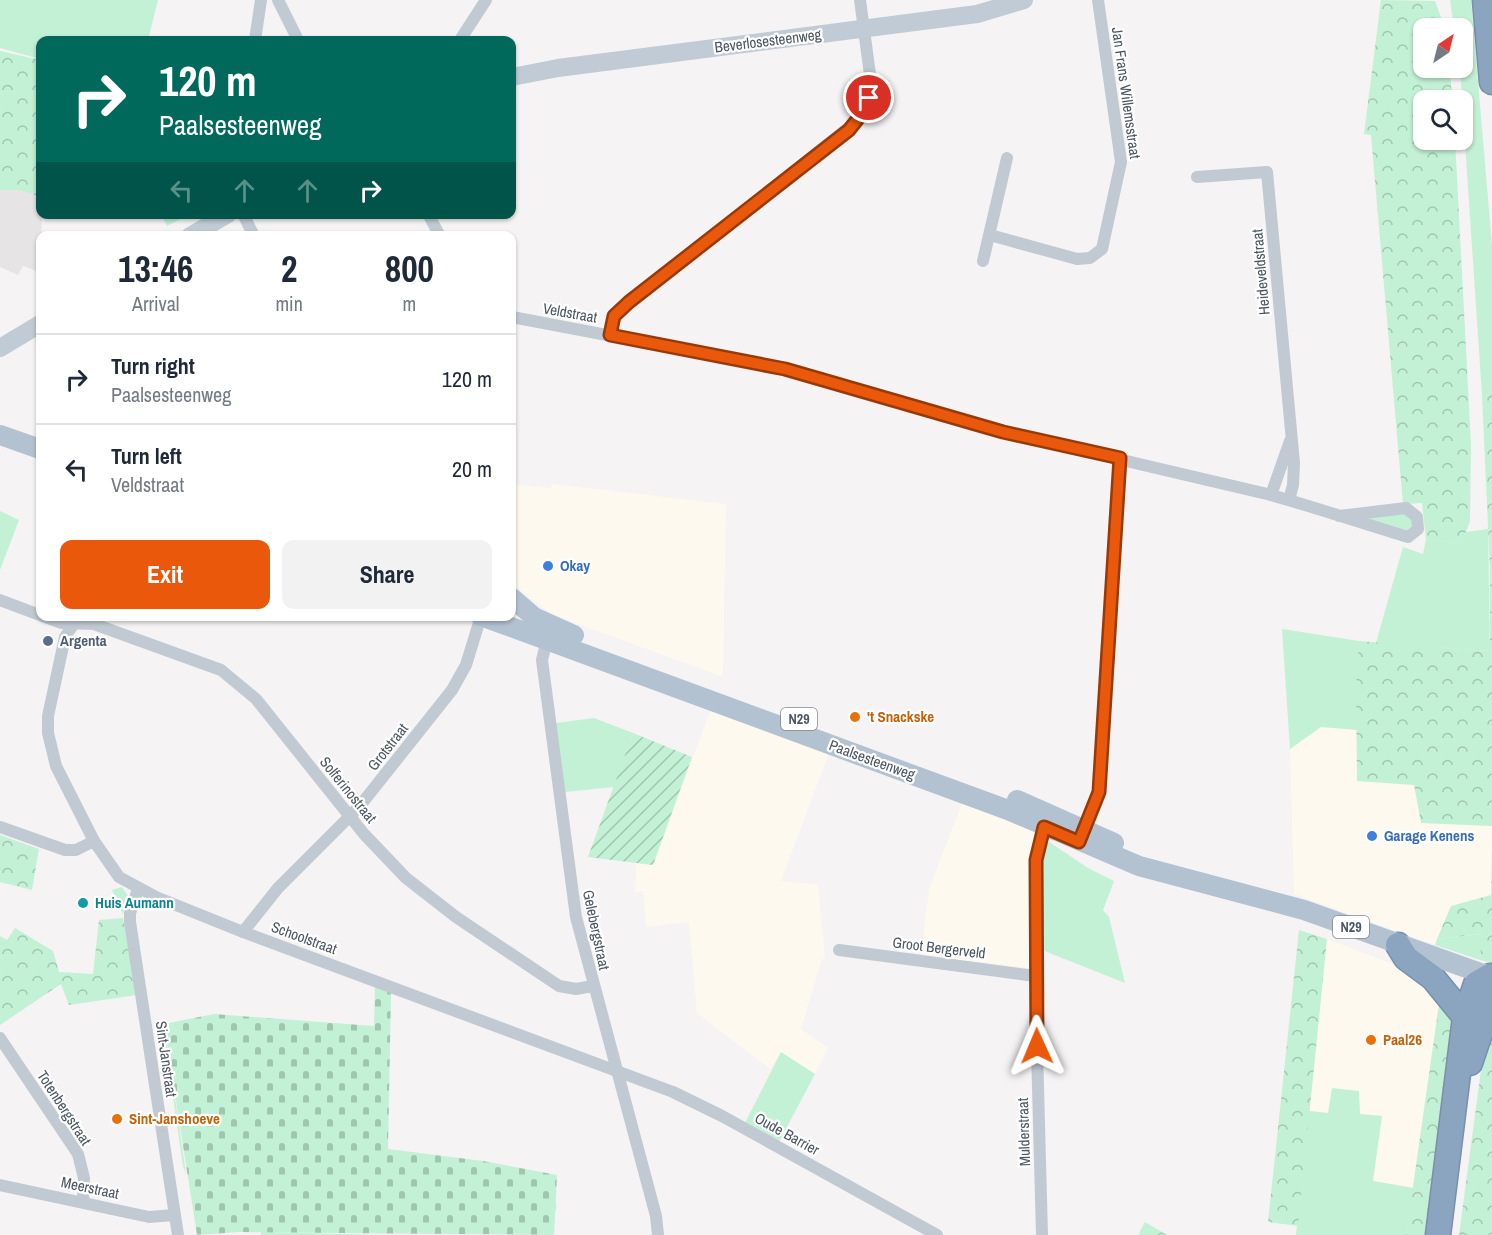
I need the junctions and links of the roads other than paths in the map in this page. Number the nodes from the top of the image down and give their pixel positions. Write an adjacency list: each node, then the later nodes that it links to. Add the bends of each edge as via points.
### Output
1 (261, 0): 9 (street)
2 (278, 0): 10 (street)
3 (486, 0): 11 (street)
4 (860, 0): 8 (street)
5 (1024, 0): 8 (street, Beverlosesteenweg, via 977,14)
6 (1100, 0): 18 (street, Jan Frans Willemsstraat, via 1121,162 1102,249 1090,258 1077,259)
7 (1485, 0): 13 (highway)
8 (864, 29): 12 (street, Beverlosesteenweg); 22 (street, via 871,82 869,98 857,122 629,302 614,316)
9 (256, 36)
10 (296, 36)
11 (463, 36)
12 (516, 76)
13 (1492, 82)
14 (1007, 158): 18 (street)
15 (1197, 177): 25 (street, Heideveldstraat, via 1267,172)
16 (219, 219): 17 (street)
17 (199, 231)
18 (990, 235): 19 (street)
19 (983, 261)
20 (516, 318): 22 (street, Veldstraat)
21 (36, 326): 23 (street)
22 (610, 335): 27 (street, Veldstraat, via 785,369 1003,432)
23 (0, 348)
24 (0, 435): 26 (main road)
25 (1290, 440): 28 (street); 29 (street, via 1294,463)
26 (36, 448)
27 (1120, 458): 28 (street); 42 (street, via 1099,792)
28 (1271, 495): 29 (street)
29 (1289, 500): 30 (street)
30 (1339, 516): 30 (street, via 1406,508 1417,517 1418,529 1408,537)
31 (0, 600): 33 (street, Solferinostraat)
32 (516, 602): 38 (main road, Paalsesteenweg / N29)
33 (36, 615)
34 (76, 621): 43 (street, via 65,637 48,733 56,766)
35 (83, 621): 39 (street, Solferinostraat, via 209,663 233,678 256,699)
36 (479, 621): 39 (street, Grotstraat, via 466,665 452,690)
37 (501, 621): 38 (main road, Paalsesteenweg / N29)
38 (548, 633): 40 (main road, Paalsesteenweg / N29, via 1008,810); 50 (street, Gelebergstraat, via 542,660 574,905)
39 (350, 816): 45 (street, Grotstraat, via 272,894); 50 (street, Solferinostraat, via 406,878 456,917 559,986)
40 (1046, 820): 42 (main road, Paalsesteenweg / N29); 48 (street, Mulderstraat, via 1036,860)
41 (0, 827): 43 (street, via 65,850 76,850)
42 (1082, 835): 46 (main road, Paalsesteenweg / N29, via 1123,847 1160,870 1304,910)
43 (94, 841): 44 (street, Schoolstraat, via 112,870)
44 (138, 889): 45 (street, Schoolstraat); 56 (street, Sint-Janstraat, via 130,922)
45 (243, 932): 53 (street, Schoolstraat)
46 (1403, 947): 49 (main road, Paalsesteenweg / N29); 51 (highway, via 1406,958 1433,978)
47 (839, 950): 48 (street, Groot Bergerveld)
48 (1035, 976): 60 (street, Mulderstraat)
49 (1489, 985): 51 (highway); 62 (highway, via 1471,1060)
50 (593, 986): 53 (street, Gelebergstraat)
51 (1465, 1017): 61 (highway)
52 (0, 1038): 55 (street, Totenbergstraat, via 78,1154 84,1178)
53 (617, 1073): 58 (street, Gelebergstraat); 59 (street, Oude Barrier, via 673,1092 722,1116)
54 (0, 1185): 55 (street, Meerstraat)
55 (83, 1202): 56 (street, Meerstraat, via 149,1217)
56 (174, 1215): 57 (street, Sint-Janstraat)
57 (178, 1235)
58 (658, 1235)
59 (937, 1235)
60 (1042, 1235)
61 (1438, 1235)
62 (1448, 1235)

